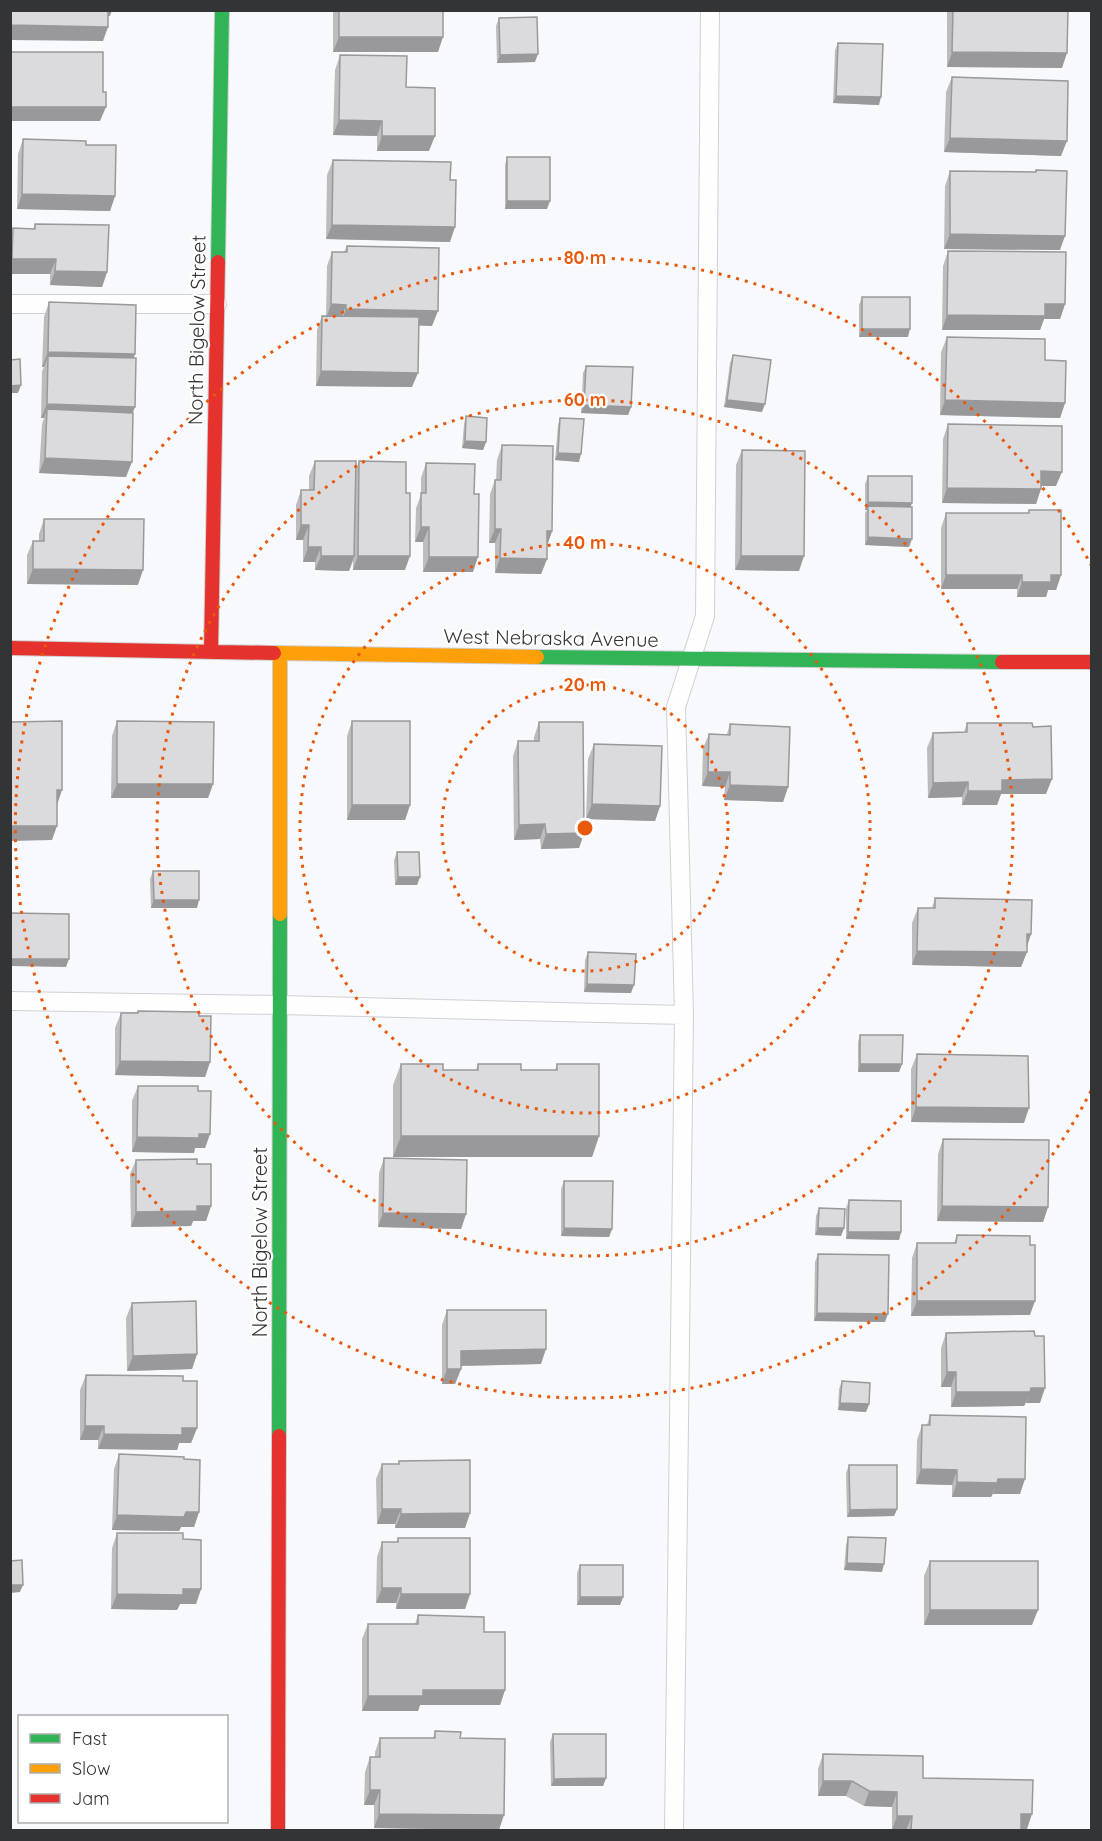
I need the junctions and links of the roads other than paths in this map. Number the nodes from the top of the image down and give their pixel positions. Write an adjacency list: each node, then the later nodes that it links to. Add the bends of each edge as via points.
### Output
1 (222, 10): 4 (street, North Bigelow Street)
2 (710, 10): 8 (lane, via 705,616)
3 (10, 304): 4 (lane)
4 (217, 304): 6 (street, North Bigelow Street)
5 (10, 648): 6 (street, West Nebraska Avenue)
6 (211, 651): 7 (street, West Nebraska Avenue)
7 (280, 653): 8 (street, West Nebraska Avenue); 11 (street, North Bigelow Street)
8 (690, 660): 9 (street, West Nebraska Avenue); 12 (lane, via 676,707)
9 (1092, 662)
10 (10, 1001): 11 (lane)
11 (280, 1005): 12 (lane); 13 (street, North Bigelow Street)
12 (684, 1015): 14 (lane)
13 (278, 1830)
14 (674, 1830)

